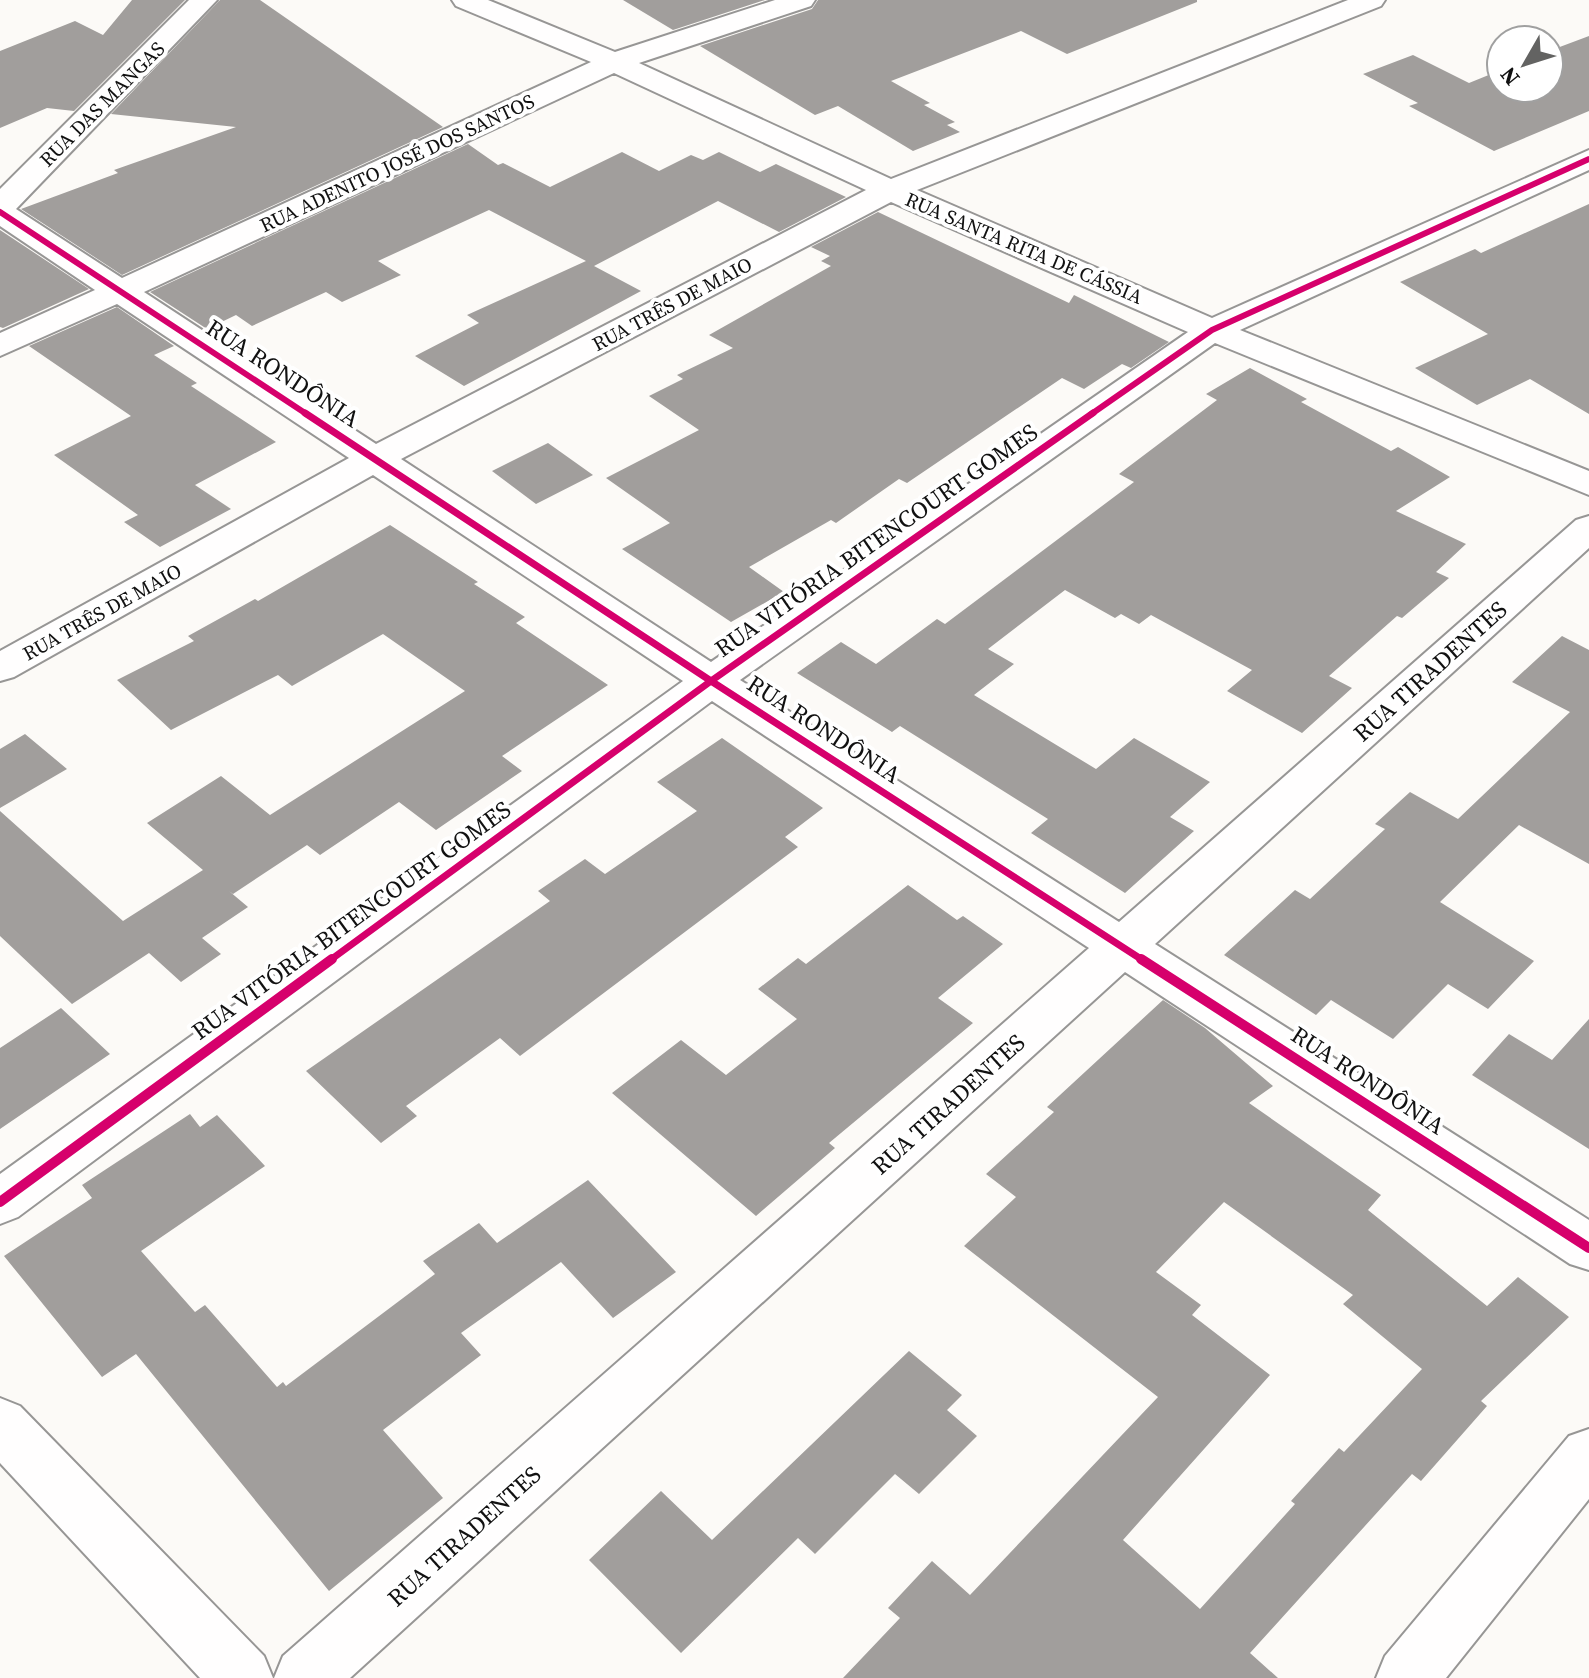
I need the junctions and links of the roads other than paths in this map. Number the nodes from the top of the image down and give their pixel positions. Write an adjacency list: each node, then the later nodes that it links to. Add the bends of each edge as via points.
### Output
1 (204, 0): 8 (street, RUA DAS MANGAS)
2 (465, 0): 5 (street, RUA SANTA RITA DE CÁSSIA)
3 (802, 0): 5 (street, RUA ADENITO JOSÉ DOS SANTOS)
4 (1372, 0): 7 (street, RUA TRÊS DE MAIO)
5 (614, 62): 7 (street, RUA SANTA RITA DE CÁSSIA); 9 (street, RUA ADENITO JOSÉ DOS SANTOS)
6 (1589, 159): 10 (street, RUA VITÓRIA BITENCOURT GOMES)
7 (890, 190): 10 (street, RUA SANTA RITA DE CÁSSIA); 12 (street, RUA TRÊS DE MAIO)
8 (0, 210): 9 (street, RUA RONDÔNIA)
9 (120, 291): 11 (street, RUA ADENITO JOSÉ DOS SANTOS); 12 (street, RUA RONDÔNIA)
10 (1212, 330): 13 (street, RUA SANTA RITA DE CÁSSIA); 16 (street, RUA VITÓRIA BITENCOURT GOMES)
11 (0, 346)
12 (376, 458): 15 (street, RUA TRÊS DE MAIO); 16 (street, RUA RONDÔNIA)
13 (1589, 484)
14 (1589, 528): 17 (street, RUA TIRADENTES)
15 (0, 668)
16 (711, 681): 17 (street, RUA RONDÔNIA); 18 (street, RUA VITÓRIA BITENCOURT GOMES)
17 (1125, 946): 19 (street, RUA RONDÔNIA); 23 (street, RUA TIRADENTES)
18 (0, 1202)
19 (1589, 1248)
20 (0, 1424): 22 (street)
21 (1589, 1455): 24 (street)
22 (242, 1678)
23 (305, 1678)
24 (1407, 1678)

